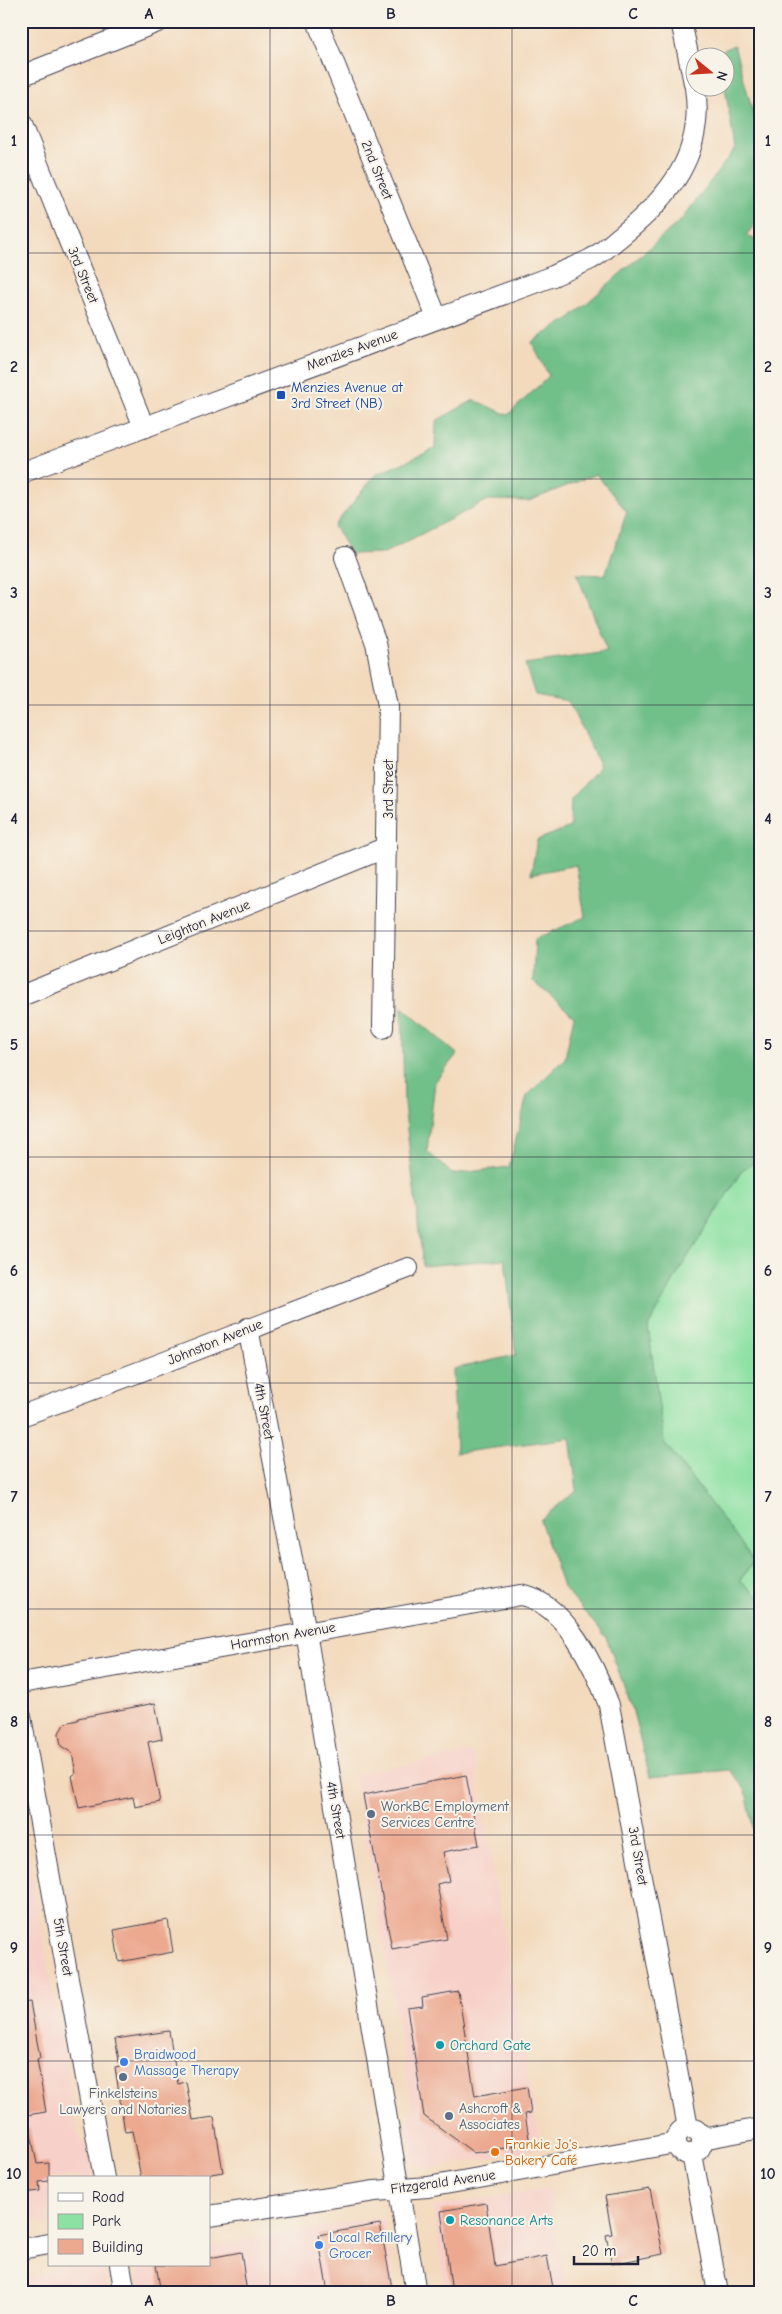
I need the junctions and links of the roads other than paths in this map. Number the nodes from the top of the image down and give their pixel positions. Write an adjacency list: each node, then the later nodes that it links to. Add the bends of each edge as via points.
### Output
1 (160, 21): 5 (street)
2 (317, 21): 8 (street, 2nd Street)
3 (681, 21): 4 (street)
4 (687, 48)
5 (21, 76)
6 (696, 98): 8 (street, Menzies Avenue, via 697,126 687,159 664,196 644,217 593,258)
7 (21, 122): 9 (street, 3rd Street)
8 (437, 318): 9 (street, Menzies Avenue)
9 (144, 427): 10 (street, Menzies Avenue)
10 (21, 473)
11 (345, 557): 12 (street, 3rd Street, via 376,643 388,706)
12 (387, 847): 13 (street, Leighton Avenue); 14 (street, 3rd Street)
13 (21, 996)
14 (383, 1028)
15 (408, 1268): 16 (street, Johnston Avenue)
16 (248, 1328): 17 (street, Johnston Avenue, via 116,1382); 19 (street, 4th Street)
17 (21, 1416)
18 (543, 1603): 19 (street, Harmston Avenue, via 521,1595); 23 (street, 3rd Street, via 579,1644 609,1705)
19 (306, 1632): 20 (street, Harmston Avenue); 25 (street, 4th Street)
20 (21, 1682)
21 (21, 1717): 24 (street, 5th Street)
22 (761, 2128): 23 (street, Fitzgerald Avenue)
23 (690, 2141): 25 (street, Fitzgerald Avenue); 32 (street, 3rd Street)
24 (104, 2176)
25 (397, 2190): 26 (street, Fitzgerald Avenue); 31 (street, 4th Street)
26 (210, 2216)
27 (48, 2244): 28 (street)
28 (21, 2249)
29 (120, 2266): 30 (street)
30 (124, 2293)
31 (416, 2293)
32 (718, 2293)

